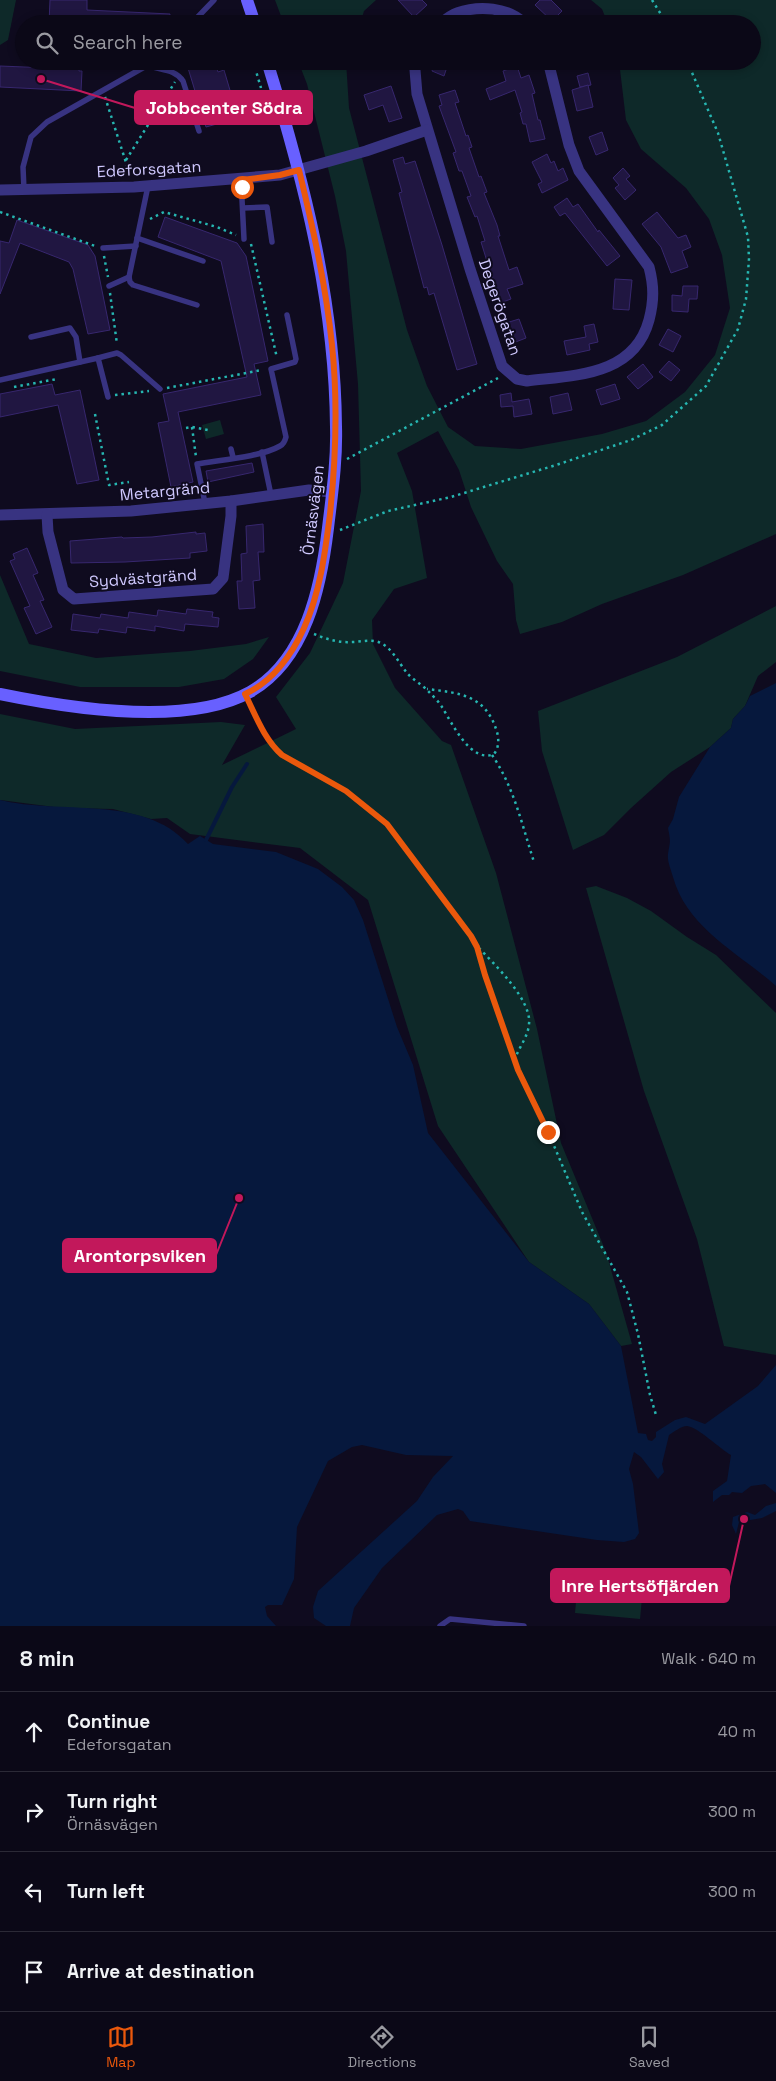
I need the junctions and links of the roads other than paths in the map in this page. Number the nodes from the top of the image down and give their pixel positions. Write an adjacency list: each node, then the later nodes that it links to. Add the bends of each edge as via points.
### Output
1 (214, 0): 3 (lane)
2 (247, 0): 4 (street)
3 (200, 15)
4 (252, 15)
5 (453, 15): 6 (street, via 477,9 499,10)
6 (511, 15)
7 (139, 70): 17 (lane, via 47,122 31,137 23,167)
8 (166, 70): 13 (lane, via 179,74 184,81)
9 (269, 70): 14 (street, Örnäsvägen)
10 (415, 70): 12 (street, Degerögatan, via 417,94)
11 (550, 70): 12 (street, Degerögatan, via 569,145 579,170 649,267 653,280 654,302 646,333 637,347 615,364 587,373 527,381 517,379 502,366)
12 (427, 130): 14 (street)
13 (199, 131)
14 (299, 170): 15 (street, Edeforsgatan); 39 (street, Örnäsvägen, via 330,320 336,428)
15 (242, 180): 16 (street, Edeforsgatan); 19 (lane)
16 (148, 186): 17 (street, Edeforsgatan); 20 (lane)
17 (24, 190): 18 (street, Edeforsgatan)
18 (0, 191)
19 (242, 208): 21 (lane); 22 (lane, via 267,207)
20 (137, 238): 23 (lane); 25 (lane)
21 (244, 239)
22 (272, 242)
23 (136, 246): 24 (lane); 26 (lane)
24 (103, 248)
25 (203, 261)
26 (129, 277): 27 (lane); 28 (lane, via 133,285)
27 (109, 286)
28 (197, 305)
29 (287, 315): 37 (lane, via 296,359 272,369 286,437 279,447)
30 (32, 337): 32 (lane, via 70,328 76,337)
31 (98, 358): 32 (lane); 34 (lane, via 117,353); 35 (lane)
32 (80, 362): 33 (lane)
33 (0, 380)
34 (160, 389)
35 (108, 397)
36 (231, 449): 38 (lane)
37 (262, 452): 38 (lane); 40 (lane)
38 (233, 457): 42 (lane, via 197,464)
39 (332, 492): 40 (street, Metargränd, via 309,490); 45 (street, Örnäsvägen, via 322,570 304,630 291,653 264,683 245,694 192,710 68,706)
40 (271, 496): 41 (street, Metargränd)
41 (231, 501): 42 (street, Metargränd); 44 (street, Sydvästgränd, via 223,578 214,589 186,592 74,599 63,590 48,532)
42 (205, 503): 44 (street, Metargränd)
43 (0, 515): 44 (street, Metargränd)
44 (47, 515)
45 (0, 694)
46 (440, 1626): 47 (lane, via 450,1618)
47 (524, 1626)

